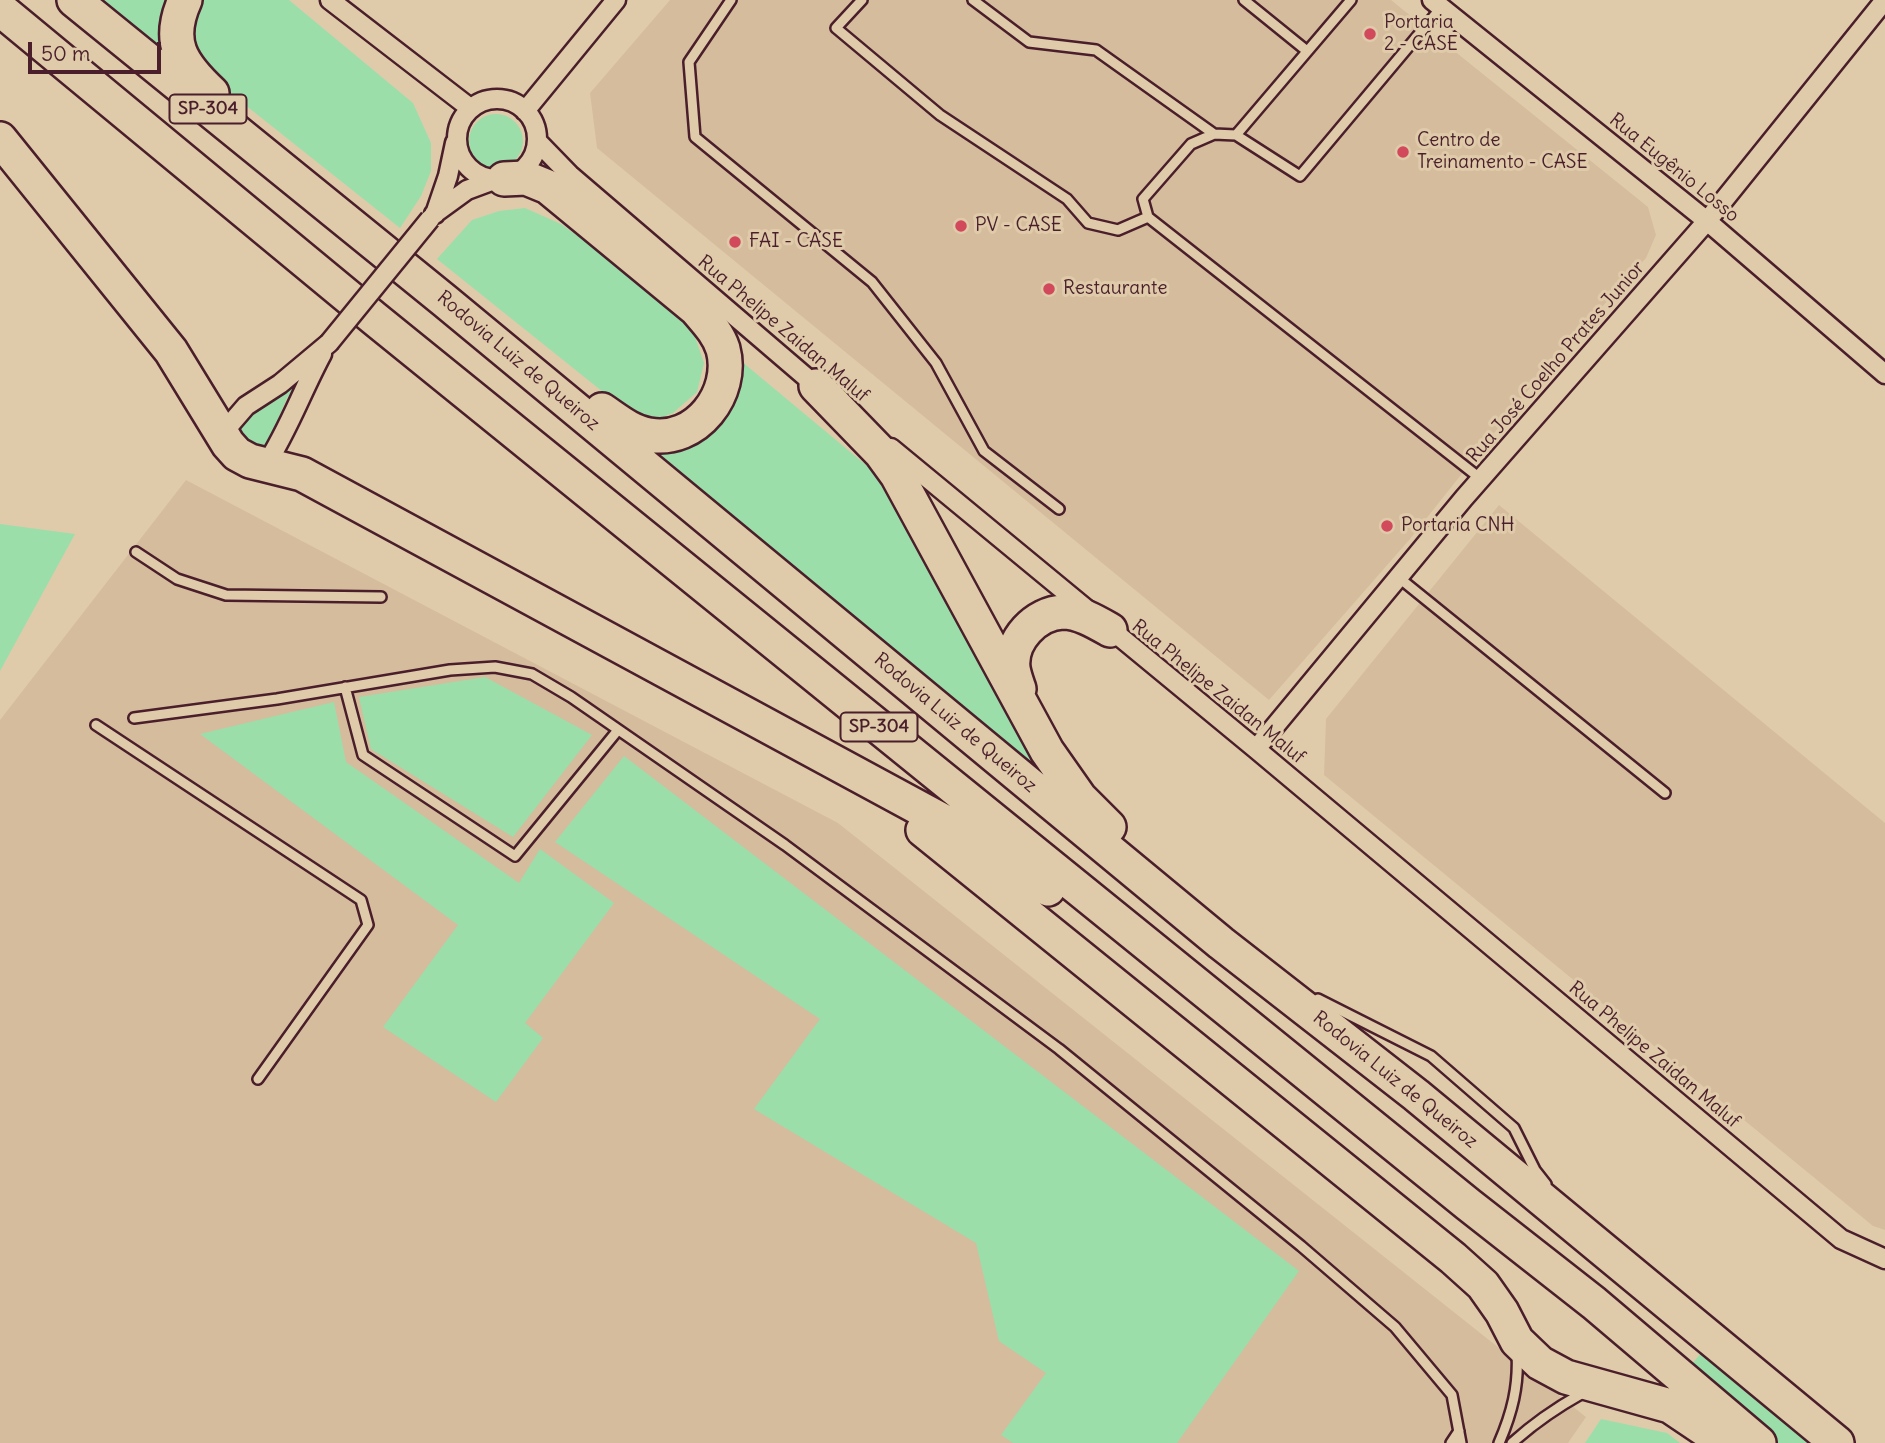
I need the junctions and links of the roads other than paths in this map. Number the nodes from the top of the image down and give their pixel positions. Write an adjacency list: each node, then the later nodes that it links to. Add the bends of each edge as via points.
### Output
1 (74, 0): 24 (highway, Rodovia Luiz de Queiroz / SP-304)
2 (185, 0): 24 (highway, via 175,38 193,75)
3 (330, 0): 14 (street)
4 (616, 0): 15 (street)
5 (731, 0): 33 (lane, via 689,62 695,137 872,282 936,363 984,451)
6 (862, 0): 23 (lane, via 836,28 940,115 1067,199 1088,223 1118,230)
7 (973, 0): 16 (lane, via 1029,42 1096,50)
8 (1244, 0): 13 (lane)
9 (1351, 0): 13 (lane)
10 (1885, 0): 25 (street, Rua José Coelho Prates Junior)
11 (1437, 4): 17 (lane, via 1300,176); 25 (street, Rua Eugênio Losso)
12 (0, 9): 50 (highway, SP-304)
13 (1307, 51): 17 (lane)
14 (470, 108): 15 (street, via 494,99); 18 (street, via 461,119)
15 (525, 111): 20 (street, via 532,119)
16 (1214, 134): 17 (lane); 23 (lane, via 1191,144 1143,199)
17 (1236, 135)
18 (456, 138): 21 (street, via 463,162 482,177); 22 (street)
19 (0, 139): 30 (highway, via 171,351)
20 (537, 141): 21 (street, via 524,170); 29 (street, Rua Phelipe Zaidan Maluf, via 570,175)
21 (499, 179): 22 (street, via 467,190); 26 (highway, via 526,178 548,187 696,309 722,348 725,364 716,401 688,430 669,436 630,430)
22 (432, 217): 27 (street, bridge)
23 (1148, 217): 32 (lane)
24 (342, 219): 26 (highway, Rodovia Luiz de Queiroz / SP-304)
25 (1707, 221): 28 (street, Rua Eugênio Losso); 32 (street, Rua José Coelho Prates Junior)
26 (445, 301): 46 (highway, Rodovia Luiz de Queiroz / SP-304)
27 (327, 345): 30 (street, via 246,406); 31 (street)
28 (1885, 374)
29 (816, 386): 37 (street, Rua Phelipe Zaidan Maluf); 39 (highway, via 897,475)
30 (221, 435): 31 (highway, via 237,454)
31 (265, 466): 44 (highway, via 302,474)
32 (1481, 479): 35 (street, Rua José Coelho Prates Junior)
33 (1059, 509)
34 (136, 552): 36 (lane, via 177,579 226,595)
35 (1398, 577): 43 (street, Rua José Coelho Prates Junior); 45 (lane)
36 (381, 597)
37 (1110, 630): 39 (highway, via 1064,612 1027,630 1013,654); 43 (street, Rua Phelipe Zaidan Maluf)
38 (345, 687): 40 (lane); 42 (lane, via 495,667 532,674); 42 (lane, via 363,755 515,856)
39 (1024, 709): 46 (highway, via 1080,798)
40 (134, 718)
41 (96, 724): 49 (lane, via 361,900 368,925)
42 (618, 730): 57 (lane, via 785,845 1059,1049 1301,1246 1395,1328 1452,1395)
43 (1256, 749): 53 (street, Rua Phelipe Zaidan Maluf, via 1841,1239)
44 (850, 771): 50 (highway, via 945,822 1033,878); 55 (highway, via 1453,1258 1483,1285)
45 (1665, 793)
46 (1221, 943): 47 (lane); 54 (highway, Rodovia Luiz de Queiroz / SP-304, via 1416,1095)
47 (1292, 984)
48 (1304, 991): 51 (lane, via 1431,1056 1514,1128 1535,1170)
49 (258, 1079)
50 (1361, 1118): 63 (highway, SP-304, via 1594,1303)
51 (1554, 1194)
52 (1575, 1213): 54 (lane)
53 (1884, 1259)
54 (1709, 1335): 64 (highway, Rodovia Luiz de Queiroz / SP-304)
55 (1517, 1341): 56 (highway, via 1540,1363 1566,1377); 60 (lane, via 1518,1379 1511,1415)
56 (1620, 1393): 61 (lane, via 1581,1394 1533,1423); 62 (highway, via 1670,1406)
57 (1459, 1431): 58 (lane); 59 (lane)
58 (1451, 1443)
59 (1461, 1443)
60 (1499, 1443)
61 (1512, 1443)
62 (1725, 1443)
63 (1759, 1443)
64 (1837, 1443)

